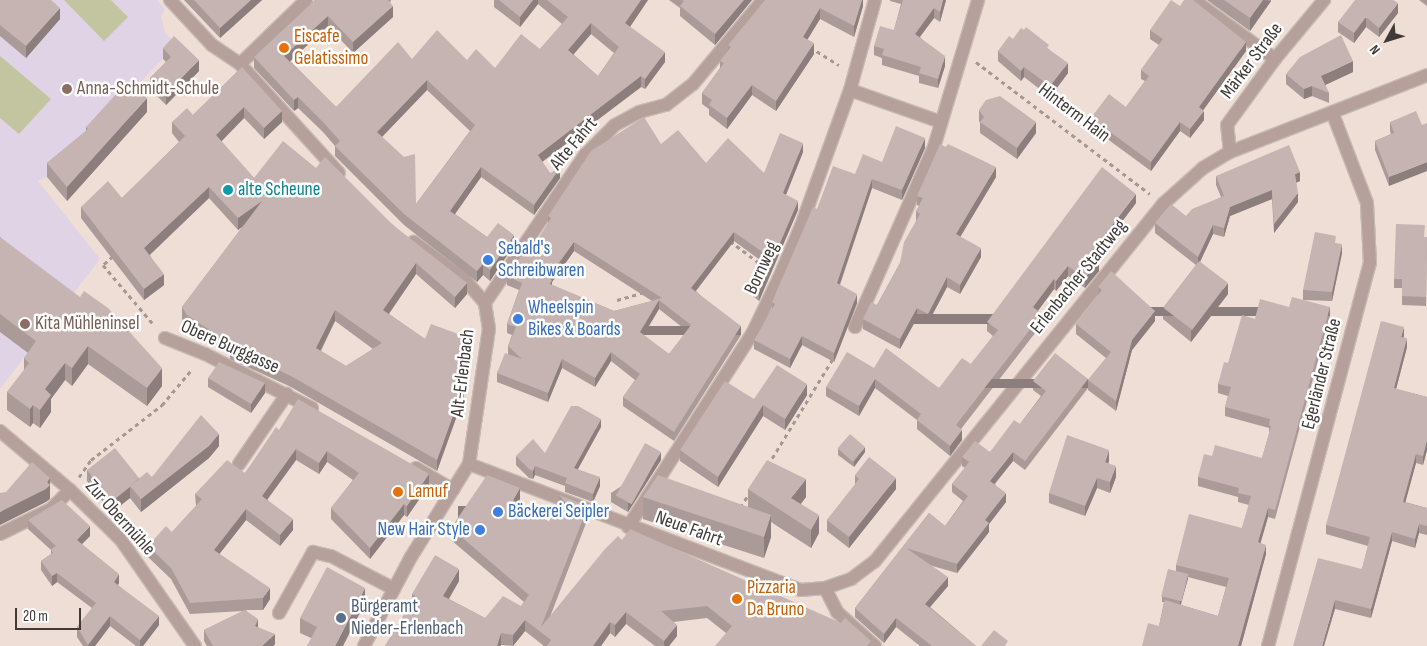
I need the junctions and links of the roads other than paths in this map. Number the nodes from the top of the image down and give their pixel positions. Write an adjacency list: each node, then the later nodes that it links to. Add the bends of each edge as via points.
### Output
1 (170, 0): 9 (street, via 212,45)
2 (306, 0): 9 (street)
3 (763, 0): 17 (street, Alte Fahrt, via 693,84 666,105 639,112 615,125 585,155)
4 (875, 0): 11 (street, Bornweg)
5 (978, 0): 13 (street)
6 (1194, 0): 8 (street)
7 (1324, 0): 8 (street, Märker Straße)
8 (1275, 59): 14 (street, Märker Straße, via 1228,124)
9 (240, 64): 15 (street)
10 (1427, 75): 12 (street, Erlenbacher Stadtweg)
11 (850, 90): 13 (street); 28 (street, Bornweg, via 801,226 752,334)
12 (1332, 112): 14 (street, Erlenbacher Stadtweg); 36 (street, Egerländer Straße, via 1367,203 1370,263)
13 (941, 122): 18 (street, via 934,147)
14 (1230, 152): 30 (street, Erlenbacher Stadtweg, via 1203,168 1162,204 875,560 851,579)
15 (352, 185)
16 (406, 237): 17 (street, Alt-Erlenbach, via 465,280)
17 (486, 304): 25 (street, Alt-Erlenbach, via 489,329)
18 (855, 327)
19 (164, 338): 20 (street, Obere Burggasse)
20 (288, 394): 21 (street, Obere Burggasse); 24 (street)
21 (320, 413)
22 (0, 431): 26 (street, Zur Obermühle)
23 (403, 461): 27 (street)
24 (239, 464)
25 (469, 464): 27 (street, Alt-Erlenbach); 28 (street, Neue Fahrt)
26 (70, 490): 29 (street, via 51,509); 33 (street, Zur Obermühle, via 121,540)
27 (452, 490): 31 (street, Alt-Erlenbach)
28 (628, 527): 30 (street, Neue Fahrt, via 801,590)
29 (0, 534)
30 (825, 588): 35 (street, via 837,612)
31 (394, 589): 32 (street, via 331,556 313,552); 34 (street, Alt-Erlenbach)
32 (279, 613)
33 (195, 646)
34 (364, 646)
35 (875, 646)
36 (1268, 646)

